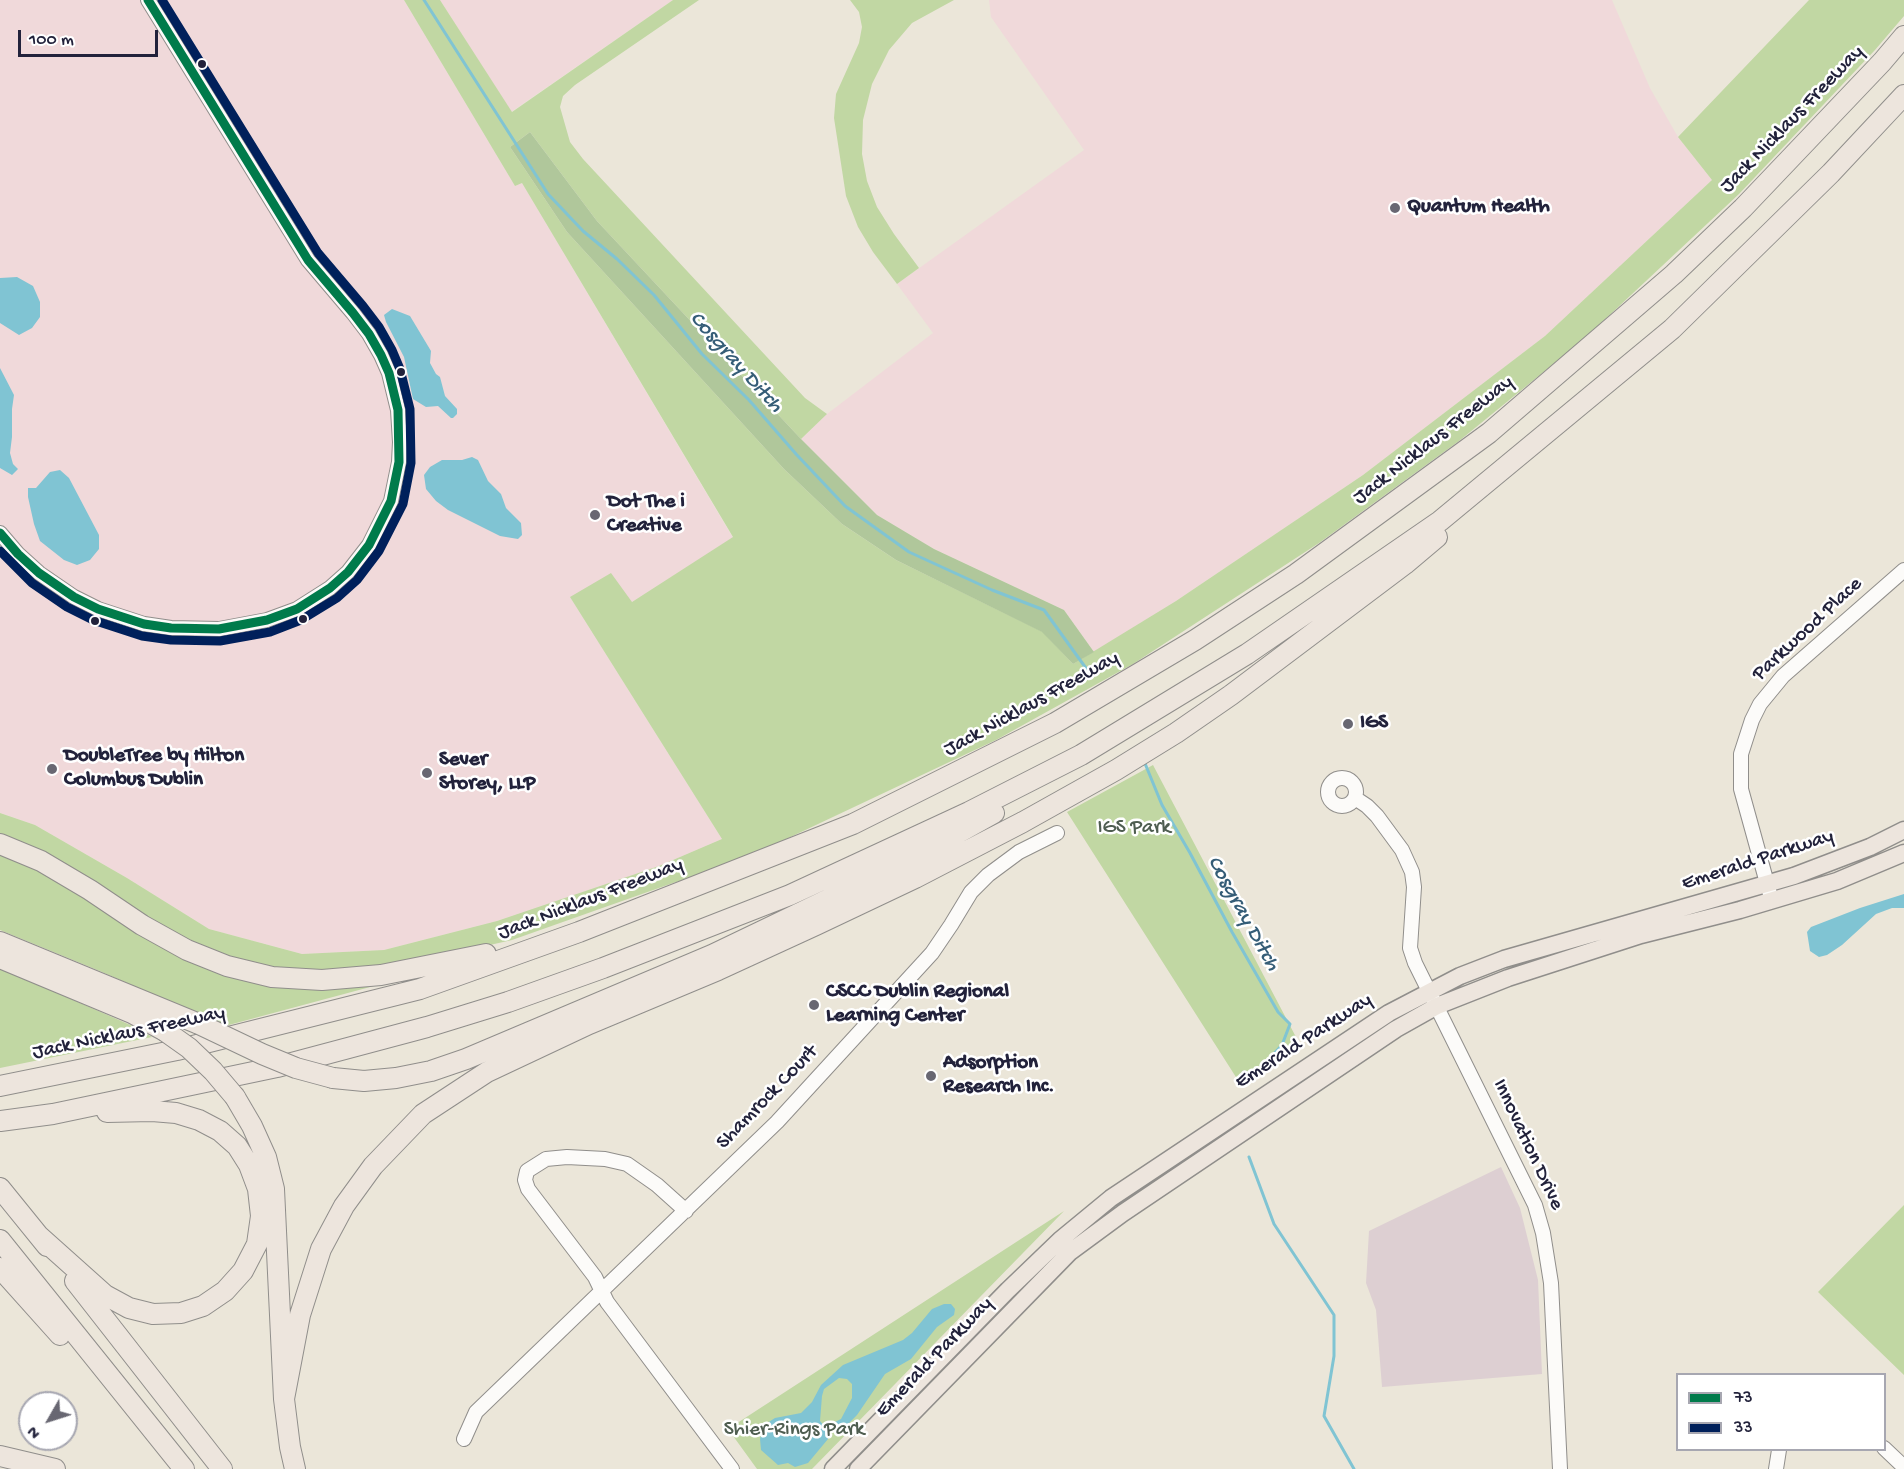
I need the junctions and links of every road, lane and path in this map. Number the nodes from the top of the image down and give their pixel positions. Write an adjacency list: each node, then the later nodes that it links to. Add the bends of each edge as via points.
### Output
1 (148, 0): 5 (street, via 308,260 369,334 389,373 398,410 400,442 391,501 377,531 339,581 310,602 267,621 219,629 144,624 98,609 39,573)
2 (1904, 36): 15 (highway, Jack Nicklaus Freeway, via 1743,208 1674,274 1489,433 1296,574 1185,645 1009,748 854,824)
3 (1904, 95): 4 (highway, via 1831,173)
4 (1672, 329): 7 (highway, via 1440,521 1248,654); 28 (highway, via 1532,458 1405,564 1176,733 1116,770 915,878 488,1072 423,1114 373,1166 344,1206 321,1249 300,1316)
5 (0, 533)
6 (1904, 570): 13 (street, Parkwood Place, via 1783,676 1752,720 1741,754 1741,789)
7 (1148, 715): 16 (highway, bridge, via 1068,768 916,856 712,955 431,1071 364,1081 297,1068); 20 (highway, via 969,812 800,890 603,968 508,1002 361,1046)
8 (1354, 798): 18 (street, Innovation Drive, via 1377,816 1402,850 1412,872 1410,948)
9 (1904, 830): 13 (main road, Emerald Parkway, via 1870,847)
10 (1058, 833): 23 (street, Shamrock Court, via 1019,852 988,874 971,892 924,962 777,1122)
11 (0, 844): 15 (highway, via 41,861 187,950 227,966 272,976 322,980 381,975 472,957)
12 (1904, 853): 14 (main road, Emerald Parkway, via 1838,881)
13 (1767, 885): 14 (street, Parkwood Place); 18 (main road, Emerald Parkway, via 1514,956 1460,976)
14 (1772, 901): 18 (main road, Emerald Parkway, via 1641,935 1464,994)
15 (599, 924): 19 (highway, Jack Nicklaus Freeway, via 420,989 177,1050)
16 (0, 942)
17 (0, 958): 28 (highway, bridge, via 132,1012 165,1031 189,1048 235,1097 266,1157 274,1190)
18 (1433, 999): 40 (main road, Emerald Parkway, via 1389,1013 1112,1198 1008,1290); 41 (main road, Emerald Parkway, via 1396,1029 1070,1252); 42 (street, Innovation Drive, via 1521,1173 1544,1233 1555,1332)
19 (0, 1086)
20 (53, 1114): 21 (highway); 24 (highway, via 152,1111 199,1120 220,1131 249,1164 258,1189 261,1216 257,1244 243,1271 225,1291 203,1306 181,1313 153,1314 129,1308 105,1295)
21 (0, 1121)
22 (0, 1188): 24 (highway)
23 (686, 1210): 27 (street, Shamrock Court); 27 (street, via 627,1164 567,1157 546,1159 527,1171 528,1189)
24 (39, 1236): 37 (highway)
25 (0, 1240): 36 (highway)
26 (0, 1268): 35 (highway)
27 (602, 1290): 29 (street, Shamrock Court, via 476,1412); 39 (street, via 607,1302)
28 (284, 1399): 38 (highway)
29 (464, 1439)
30 (1886, 1450): 33 (street)
31 (1779, 1451): 43 (street)
32 (0, 1456): 34 (highway)
33 (1904, 1467)
34 (55, 1469)
35 (178, 1469)
36 (184, 1469)
37 (222, 1469)
38 (295, 1469)
39 (732, 1469)
40 (833, 1469)
41 (858, 1469)
42 (1560, 1469)
43 (1776, 1469)

